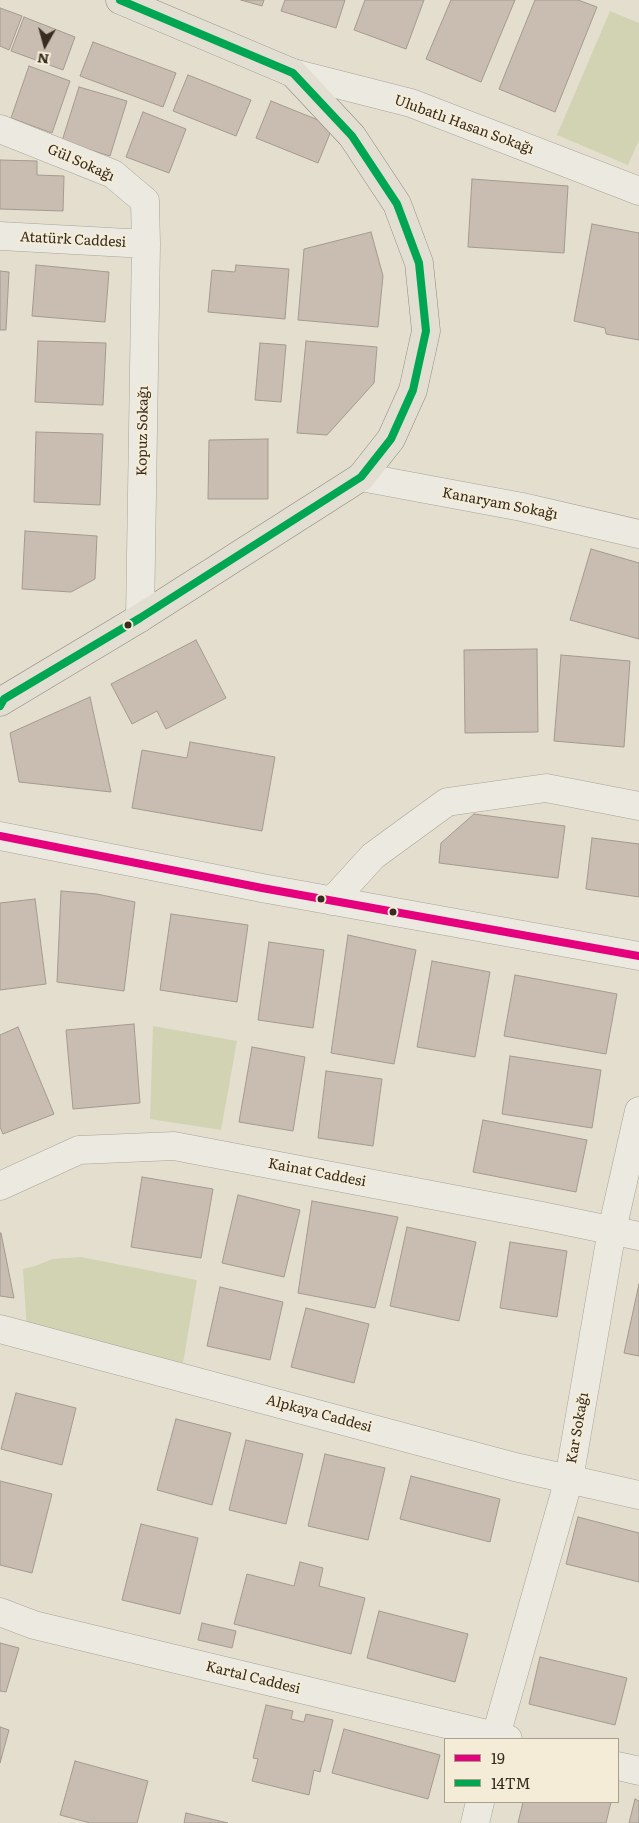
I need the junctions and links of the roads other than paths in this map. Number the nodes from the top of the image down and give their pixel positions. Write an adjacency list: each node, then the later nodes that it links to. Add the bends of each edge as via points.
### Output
1 (120, 0): 2 (main road, Ulubatlı Hasan Sokağı)
2 (293, 73): 4 (street, Ulubatlı Hasan Sokağı, via 411,103); 7 (main road, via 352,136 397,204 419,263 426,331 413,390 391,439)
3 (0, 129): 6 (street, Gül Sokağı, via 113,174 146,201)
4 (639, 191)
5 (0, 236): 6 (street, Atatürk Caddesi)
6 (146, 244): 9 (street, Kopuz Sokağı)
7 (361, 477): 8 (street, Kanaryam Sokağı, via 522,507); 9 (main road)
8 (639, 534)
9 (140, 618): 10 (main road)
10 (1, 702)
11 (639, 806): 13 (street, via 546,788 447,802 373,856)
12 (0, 836): 13 (street)
13 (332, 901): 14 (street)
14 (639, 956)
15 (639, 1111): 17 (street, Kar Sokağı)
16 (0, 1186): 17 (street, Kainat Caddesi, via 79,1150 174,1146)
17 (612, 1230): 18 (street, Kainat Caddesi); 20 (street, Kar Sokağı)
18 (639, 1236)
19 (0, 1329): 20 (street, Alpkaya Caddesi)
20 (569, 1479): 21 (street, Alpkaya Caddesi); 23 (street, Kar Sokağı)
21 (639, 1495)
22 (0, 1612): 23 (street, Kartal Caddesi, via 34,1625)
23 (500, 1738)
24 (619, 1766): 25 (street)
25 (639, 1771)
26 (480, 1803): 27 (street)
27 (475, 1823)

